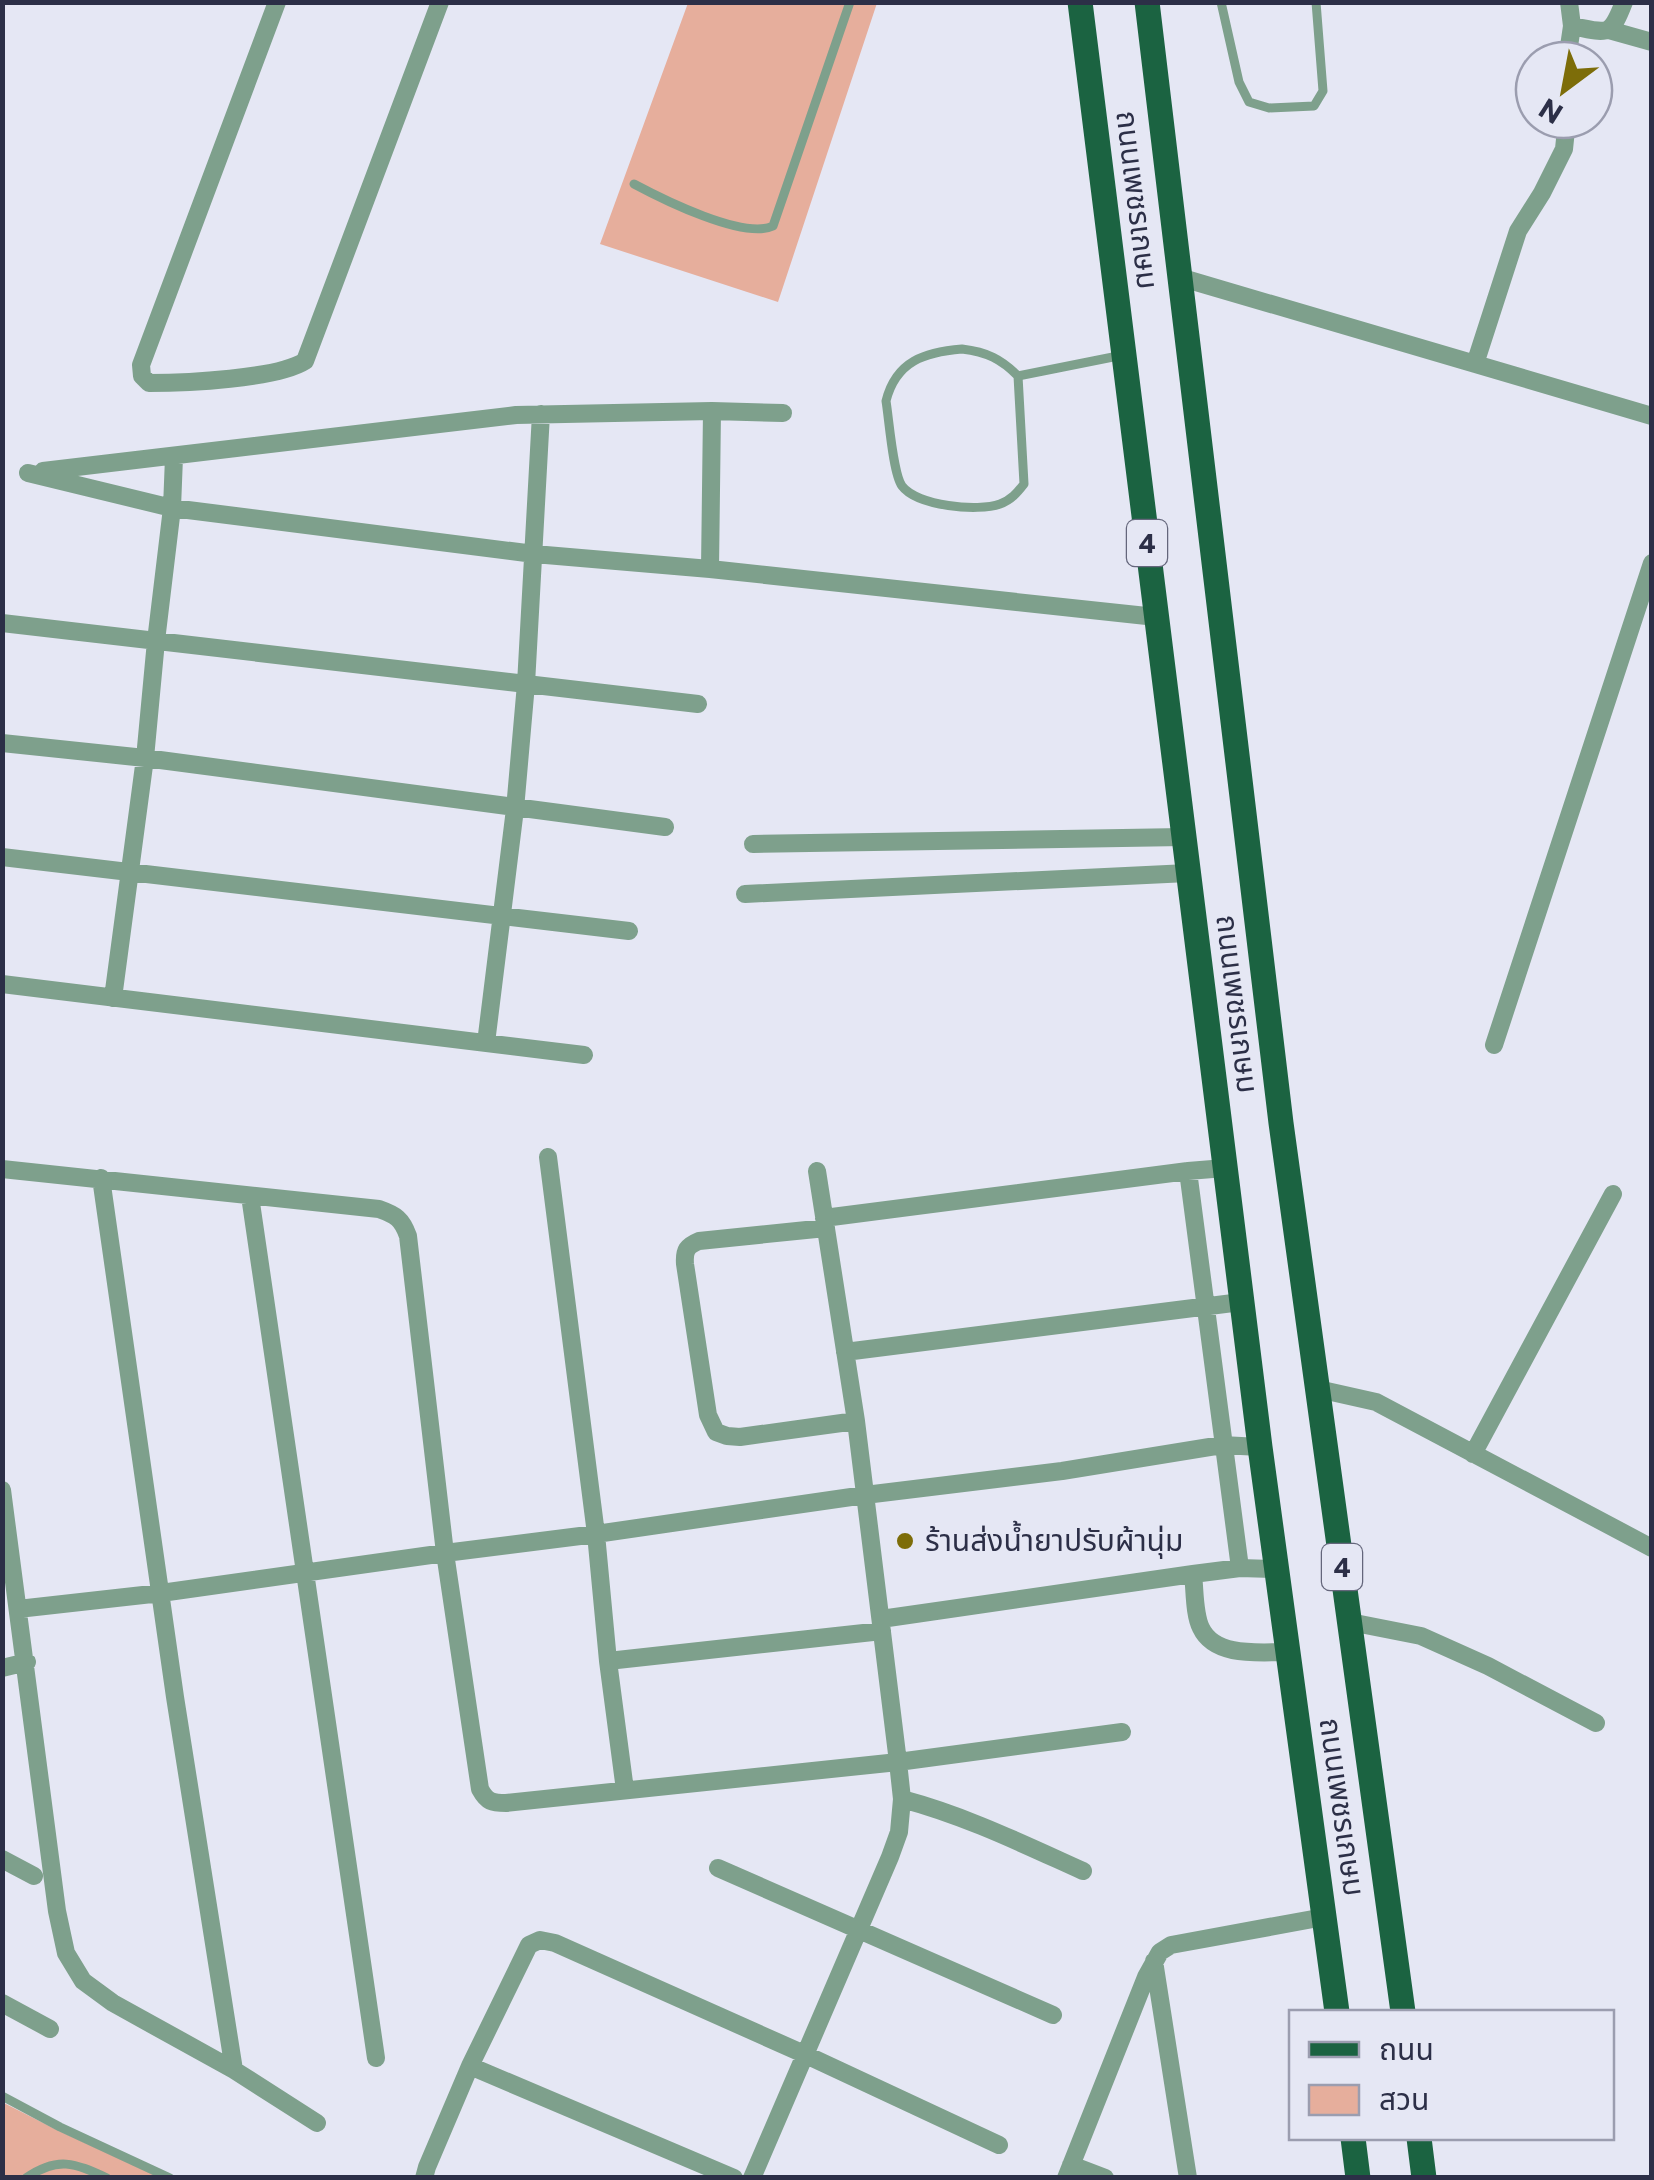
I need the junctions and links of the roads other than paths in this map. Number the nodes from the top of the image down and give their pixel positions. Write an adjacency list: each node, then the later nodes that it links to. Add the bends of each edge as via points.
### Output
1 (276, 2): 2 (street, via 141,365 149,383 274,372 305,361)
2 (440, 2)
3 (850, 2): 15 (lane, via 773,226 763,231 708,218)
4 (1080, 2): 17 (main road, ถนนเพชรเกษม / 4)
5 (1147, 2): 16 (main road, ถนนเพชรเกษม / 4)
6 (1221, 2): 7 (lane, via 1239,82 1249,102 1268,108 1314,106 1322,91)
7 (1316, 2)
8 (1569, 2): 10 (street)
9 (1624, 2): 11 (street)
10 (1572, 26): 11 (street); 12 (street)
11 (1609, 30): 13 (street)
12 (1570, 40)
13 (1652, 42)
14 (1565, 140): 18 (street, via 1518,230)
15 (634, 184)
16 (1179, 278): 18 (street); 63 (main road, ถนนเพชรเกษม / 4)
17 (1124, 354): 19 (lane); 29 (main road, ถนนเพชรเกษม / 4)
18 (1474, 364): 23 (street)
19 (1018, 376): 19 (lane, via 984,352 962,349 916,358 897,376 886,400 898,480 908,492 952,508 999,505 1014,496 1024,484)
20 (712, 411): 21 (street); 22 (street); 28 (street)
21 (784, 412)
22 (541, 414): 24 (street); 26 (street)
23 (1652, 416)
24 (174, 457): 25 (street); 25 (street, via 28,473)
25 (172, 508): 26 (street); 31 (street)
26 (534, 554): 28 (street); 32 (street)
27 (1652, 563): 49 (street)
28 (710, 568): 29 (street)
29 (1156, 617): 38 (main road, ถนนเพชรเกษม / 4)
30 (2, 623): 31 (street)
31 (156, 641): 32 (street); 35 (street)
32 (526, 684): 33 (street); 36 (street)
33 (698, 704)
34 (2, 742): 35 (street)
35 (145, 758): 36 (street); 41 (street)
36 (516, 809): 37 (street); 44 (street)
37 (665, 827)
38 (1183, 837): 39 (street); 42 (main road, ถนนเพชรเกษม / 4)
39 (753, 844)
40 (2, 857): 41 (street)
41 (128, 872): 44 (street); 47 (street)
42 (1188, 873): 43 (street); 52 (main road, ถนนเพชรเกษม / 4)
43 (745, 894)
44 (500, 916): 45 (street); 48 (street)
45 (629, 930)
46 (2, 984): 47 (street)
47 (113, 998): 48 (street)
48 (486, 1042): 50 (street)
49 (1494, 1044)
50 (584, 1054)
51 (548, 1156): 70 (street)
52 (1225, 1168): 55 (street); 60 (main road, ถนนเพชรเกษม / 4)
53 (2, 1169): 56 (street)
54 (817, 1171): 59 (street)
55 (1188, 1171): 59 (street); 61 (street)
56 (102, 1178): 58 (street); 77 (street)
57 (1612, 1194): 67 (street)
58 (250, 1196): 72 (street, via 379,1209 403,1221); 75 (street)
59 (825, 1223): 62 (street); 64 (street, via 688,1245 708,1415 716,1432 740,1437)
60 (1241, 1302): 61 (street); 66 (main road, ถนนเพชรเกษม / 4)
61 (1206, 1307): 62 (street); 65 (street)
62 (845, 1352): 64 (street)
63 (1318, 1388): 67 (street, via 1376,1402); 79 (main road, ถนนเพชรเกษม / 4)
64 (856, 1421): 69 (street)
65 (1222, 1445): 66 (street); 69 (street); 73 (street)
66 (1260, 1447): 74 (main road, ถนนเพชรเกษม / 4)
67 (1473, 1454): 71 (street)
68 (2, 1490): 78 (street)
69 (864, 1495): 70 (street); 80 (street)
70 (596, 1534): 72 (street); 82 (street)
71 (1652, 1548)
72 (445, 1553): 75 (street); 88 (street, via 486,1800)
73 (1240, 1568): 74 (street); 76 (street)
74 (1276, 1569): 81 (main road, ถนนเพชรเกษม / 4)
75 (305, 1572): 77 (street); 103 (street)
76 (1193, 1574): 80 (street); 81 (street, via 1208,1640 1242,1651)
77 (161, 1593): 78 (street); 105 (street)
78 (18, 1610): 83 (street)
79 (1350, 1622): 85 (street, via 1421,1636); 99 (main road, ถนนเพชรเกษม / 4)
80 (882, 1625): 82 (street); 87 (street)
81 (1288, 1652): 94 (main road, ถนนเพชรเกษม / 4)
82 (608, 1661): 88 (street)
83 (27, 1662): 84 (street); 105 (street, via 66,1953 82,1981 113,2003)
84 (2, 1668)
85 (1596, 1724)
86 (1122, 1732): 87 (street)
87 (898, 1762): 88 (street); 89 (street)
88 (625, 1790)
89 (902, 1799): 92 (street, via 982,1825); 95 (street, via 899,1832)
90 (2, 1859): 93 (street)
91 (718, 1868): 95 (street)
92 (1083, 1871)
93 (34, 1876)
94 (1324, 1917): 96 (street, via 1171,1945); 98 (main road, ถนนเพชรเกษม / 4)
95 (856, 1930): 100 (street); 102 (street)
96 (1154, 1961): 111 (street); 119 (street)
97 (2, 2003): 101 (street)
98 (1337, 2010)
99 (1403, 2010)
100 (1053, 2016)
101 (50, 2029)
102 (804, 2054): 104 (street, via 540,1940 529,1945); 110 (street); 117 (street)
103 (376, 2058)
104 (470, 2066): 115 (street); 116 (street)
105 (234, 2070): 107 (street)
106 (2, 2096): 114 (lane)
107 (317, 2123)
108 (1353, 2140): 120 (main road)
109 (1419, 2140): 121 (main road)
110 (999, 2145)
111 (1069, 2171): 118 (street)
112 (26, 2178): 113 (lane, via 63,2162)
113 (107, 2178)
114 (170, 2178)
115 (424, 2178)
116 (734, 2178)
117 (752, 2178)
118 (1105, 2178)
119 (1188, 2178)
120 (1358, 2178)
121 (1424, 2178)

